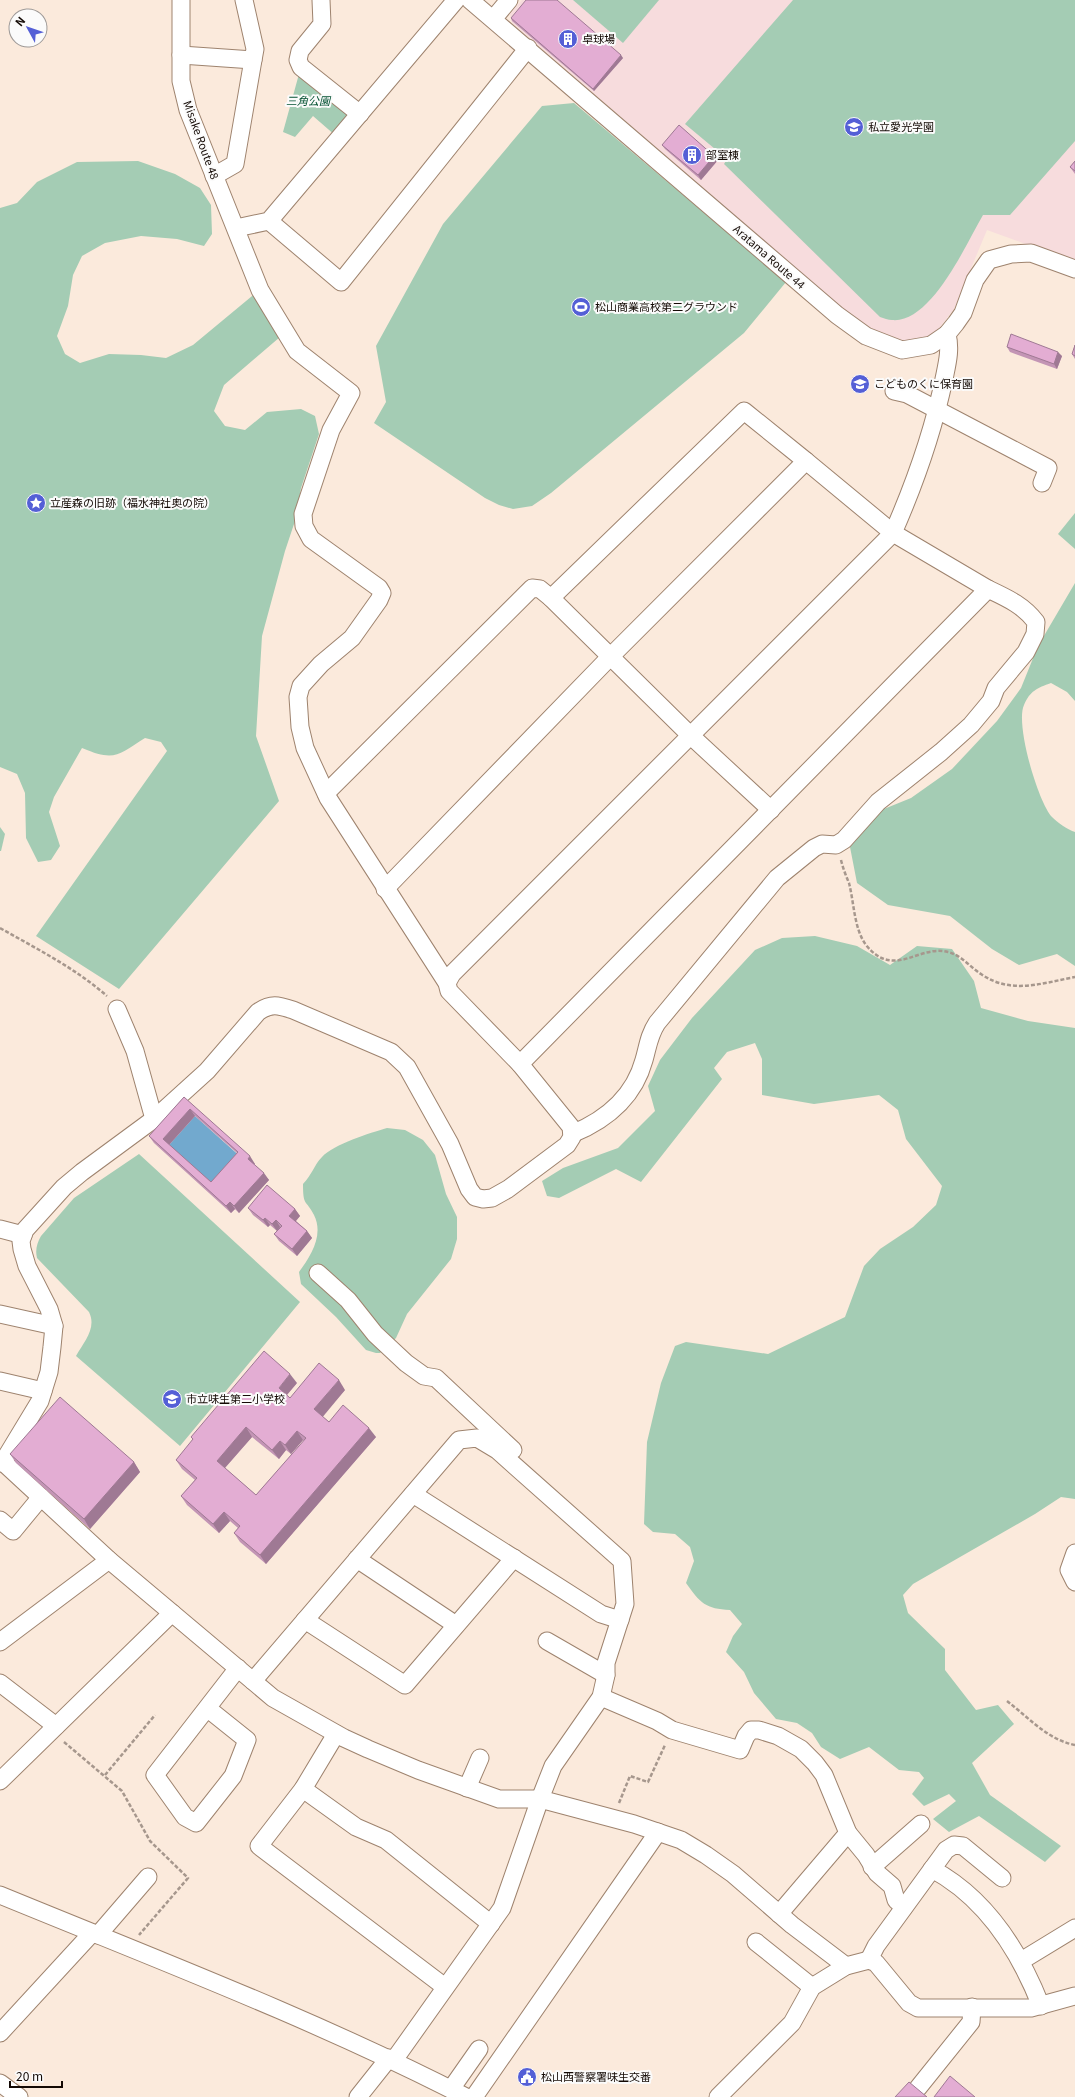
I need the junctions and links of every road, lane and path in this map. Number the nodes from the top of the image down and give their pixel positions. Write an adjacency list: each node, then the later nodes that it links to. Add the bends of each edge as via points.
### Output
1 (181, 0): 9 (street, Misake Route 48)
2 (244, 0): 10 (street, via 255,49)
3 (320, 0): 11 (street, via 322,24 300,51 298,60 301,67)
4 (456, 0): 11 (street)
5 (470, 0): 7 (street, Aratama Route 44)
6 (509, 0): 7 (street)
7 (494, 18): 8 (street, Aratama Route 44)
8 (528, 48): 13 (street, via 341,282); 16 (street, Aratama Route 44, via 836,314 866,336 902,350 932,345)
9 (181, 55): 10 (street); 12 (street, Misake Route 48, via 181,81 188,110)
10 (254, 60): 12 (street, via 235,164)
11 (360, 114): 13 (street)
12 (214, 176): 14 (street, Misake Route 48)
13 (269, 221): 14 (street)
14 (236, 228): 26 (street, Misake Route 48, via 260,290 297,351 351,393 331,430 303,514 304,526 311,539 379,588 382,593 352,638 321,664 301,686 298,697 300,727 305,748)
15 (1075, 269): 16 (street, Aratama Route 44, via 1031,253 1011,254 989,260 974,280 963,313)
16 (947, 334): 18 (street, via 948,355)
17 (894, 391): 18 (street, via 907,394)
18 (937, 411): 20 (street, via 1048,468); 21 (street)
19 (806, 461): 21 (street); 23 (street, via 744,411); 24 (street)
20 (1042, 483)
21 (893, 532): 22 (street); 25 (street)
22 (988, 590): 27 (street); 28 (street, via 1026,610 1036,622 1035,634 1026,652 996,688 991,701 972,725 878,802 844,840)
23 (550, 598): 24 (street); 26 (street, via 540,589 532,588)
24 (610, 657): 25 (street); 29 (street)
25 (690, 735): 27 (street); 32 (street, via 452,974)
26 (326, 793): 29 (street)
27 (770, 810): 34 (street)
28 (836, 845): 31 (path, via 865,944 883,958 906,960 938,950 949,952 1000,985 1019,987); 36 (street, via 822,844 814,848 778,878 657,1023 648,1041 636,1083 629,1095 614,1110)
29 (385, 889): 32 (street)
30 (0, 928): 33 (path, via 84,977 108,997)
31 (1075, 977)
32 (447, 983): 34 (street, via 449,991)
33 (117, 1009): 35 (street, via 134,1051)
34 (520, 1064): 36 (street, via 571,1127)
35 (154, 1119): 36 (street, via 207,1071 258,1012 268,1005 278,1005 391,1052 399,1059 407,1067 446,1137 475,1197 492,1198 508,1189 567,1145); 38 (street, via 64,1187)
36 (572, 1134)
37 (0, 1229): 38 (street)
38 (23, 1235): 41 (street, via 22,1249 27,1266 49,1309)
39 (318, 1273): 45 (street, via 348,1300 375,1334 401,1358 424,1376 436,1378 519,1456 524,1462)
40 (0, 1314): 41 (street)
41 (54, 1326): 43 (street, via 49,1372)
42 (0, 1381): 43 (street)
43 (43, 1391): 44 (street, via 23,1432)
44 (2, 1463): 47 (street)
45 (524, 1474): 46 (street, via 487,1443 478,1438 466,1438 459,1440); 56 (street, via 622,1561 625,1604)
46 (413, 1494): 50 (street); 51 (street)
47 (41, 1497): 48 (street, via 13,1531); 52 (street)
48 (0, 1520)
49 (1075, 1554): 53 (street, via 1069,1570)
50 (357, 1558): 55 (street); 57 (street)
51 (514, 1558): 56 (street, via 601,1614); 57 (street)
52 (109, 1560): 54 (street); 59 (street)
53 (1075, 1582)
54 (172, 1613): 60 (street); 68 (street)
55 (305, 1620): 57 (street, via 405,1686); 62 (street)
56 (620, 1620): 61 (street, via 606,1663)
57 (456, 1625)
58 (547, 1641): 61 (street)
59 (0, 1642)
60 (238, 1668): 62 (street); 66 (street)
61 (606, 1675): 64 (street)
62 (253, 1681): 70 (street, via 273,1698)
63 (0, 1683): 68 (street)
64 (601, 1697): 69 (street, via 658,1721); 77 (street, via 553,1766)
65 (1007, 1701): 71 (path, via 1053,1737)
66 (207, 1708): 66 (street, via 155,1775 185,1817 196,1823 233,1776 247,1740)
67 (155, 1715): 73 (path)
68 (54, 1729): 73 (path); 74 (street)
69 (672, 1730): 78 (path, via 648,1782 630,1776); 81 (street, via 740,1750 751,1730 759,1730 778,1736 801,1749 824,1775)
70 (336, 1734): 75 (street); 76 (street, via 418,1770)
71 (1075, 1745)
72 (480, 1758): 76 (street)
73 (104, 1775): 93 (path, via 122,1791 150,1841 188,1878)
74 (0, 1781)
75 (303, 1788): 89 (street, via 356,1827 386,1840); 98 (street, via 259,1846)
76 (467, 1788): 77 (street, via 499,1799)
77 (540, 1800): 78 (street); 89 (street, via 502,1908)
78 (613, 1818): 80 (street)
79 (921, 1824): 82 (street)
80 (658, 1832): 88 (street, via 682,1840 706,1855); 110 (street)
81 (848, 1833): 82 (street, via 866,1855); 88 (street)
82 (872, 1867): 87 (street, via 892,1886 896,1900)
83 (932, 1869): 85 (street, via 946,1850 954,1845 964,1846); 87 (street); 95 (street, via 950,1878 994,1920)
84 (148, 1877): 91 (street)
85 (1002, 1878)
86 (0, 1895): 91 (street)
87 (904, 1906): 94 (street)
88 (780, 1914): 96 (street)
89 (491, 1924): 98 (street)
90 (1075, 1928): 95 (street)
91 (95, 1934): 93 (street); 102 (street)
92 (756, 1942): 97 (street)
93 (129, 1947): 104 (street)
94 (869, 1960): 96 (street); 101 (street, via 876,1963 909,2002 918,2008)
95 (1020, 1961): 100 (street, via 1030,1976)
96 (846, 1966): 97 (street)
97 (812, 1987): 111 (street, via 792,2023)
98 (445, 1988): 104 (street)
99 (1075, 1996): 100 (street)
100 (1041, 2006): 101 (street)
101 (972, 2007): 106 (street, via 971,2022)
102 (0, 2033)
103 (479, 2049): 107 (street)
104 (392, 2059): 107 (street); 109 (street)
105 (0, 2083): 108 (street)
106 (918, 2088)
107 (459, 2093)
108 (18, 2097)
109 (358, 2097)
110 (474, 2097)
111 (718, 2097)

